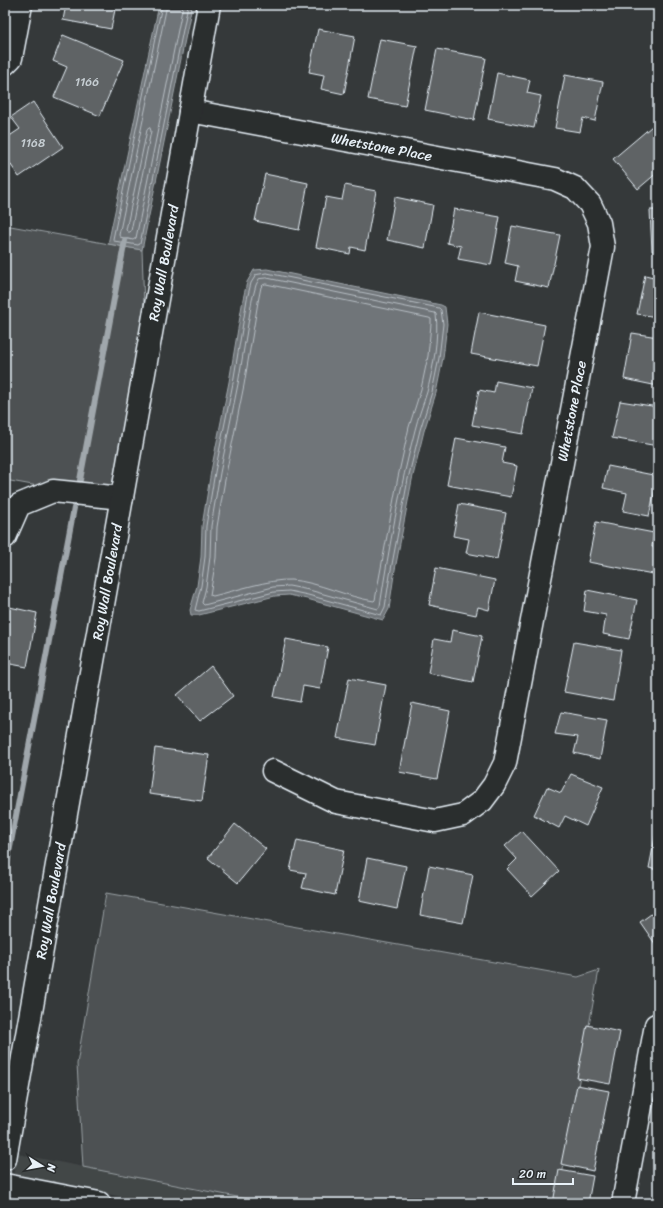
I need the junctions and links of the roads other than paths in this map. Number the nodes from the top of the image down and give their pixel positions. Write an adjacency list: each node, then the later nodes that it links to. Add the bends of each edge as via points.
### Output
1 (21, 5): 3 (street, via 11,58)
2 (209, 5): 4 (street, Roy Wall Boulevard)
3 (5, 64)
4 (190, 111): 5 (street, Roy Wall Boulevard); 7 (street, Whetstone Place, via 555,178 575,188 590,204 599,223 603,247 505,762 494,785 482,801 463,815 435,821 336,802)
5 (122, 498): 6 (street, via 53,491 19,505); 9 (street, Roy Wall Boulevard)
6 (5, 537)
7 (273, 771)
8 (656, 1025): 12 (street)
9 (5, 1159)
10 (5, 1185): 11 (street)
11 (99, 1203)
12 (623, 1203)

